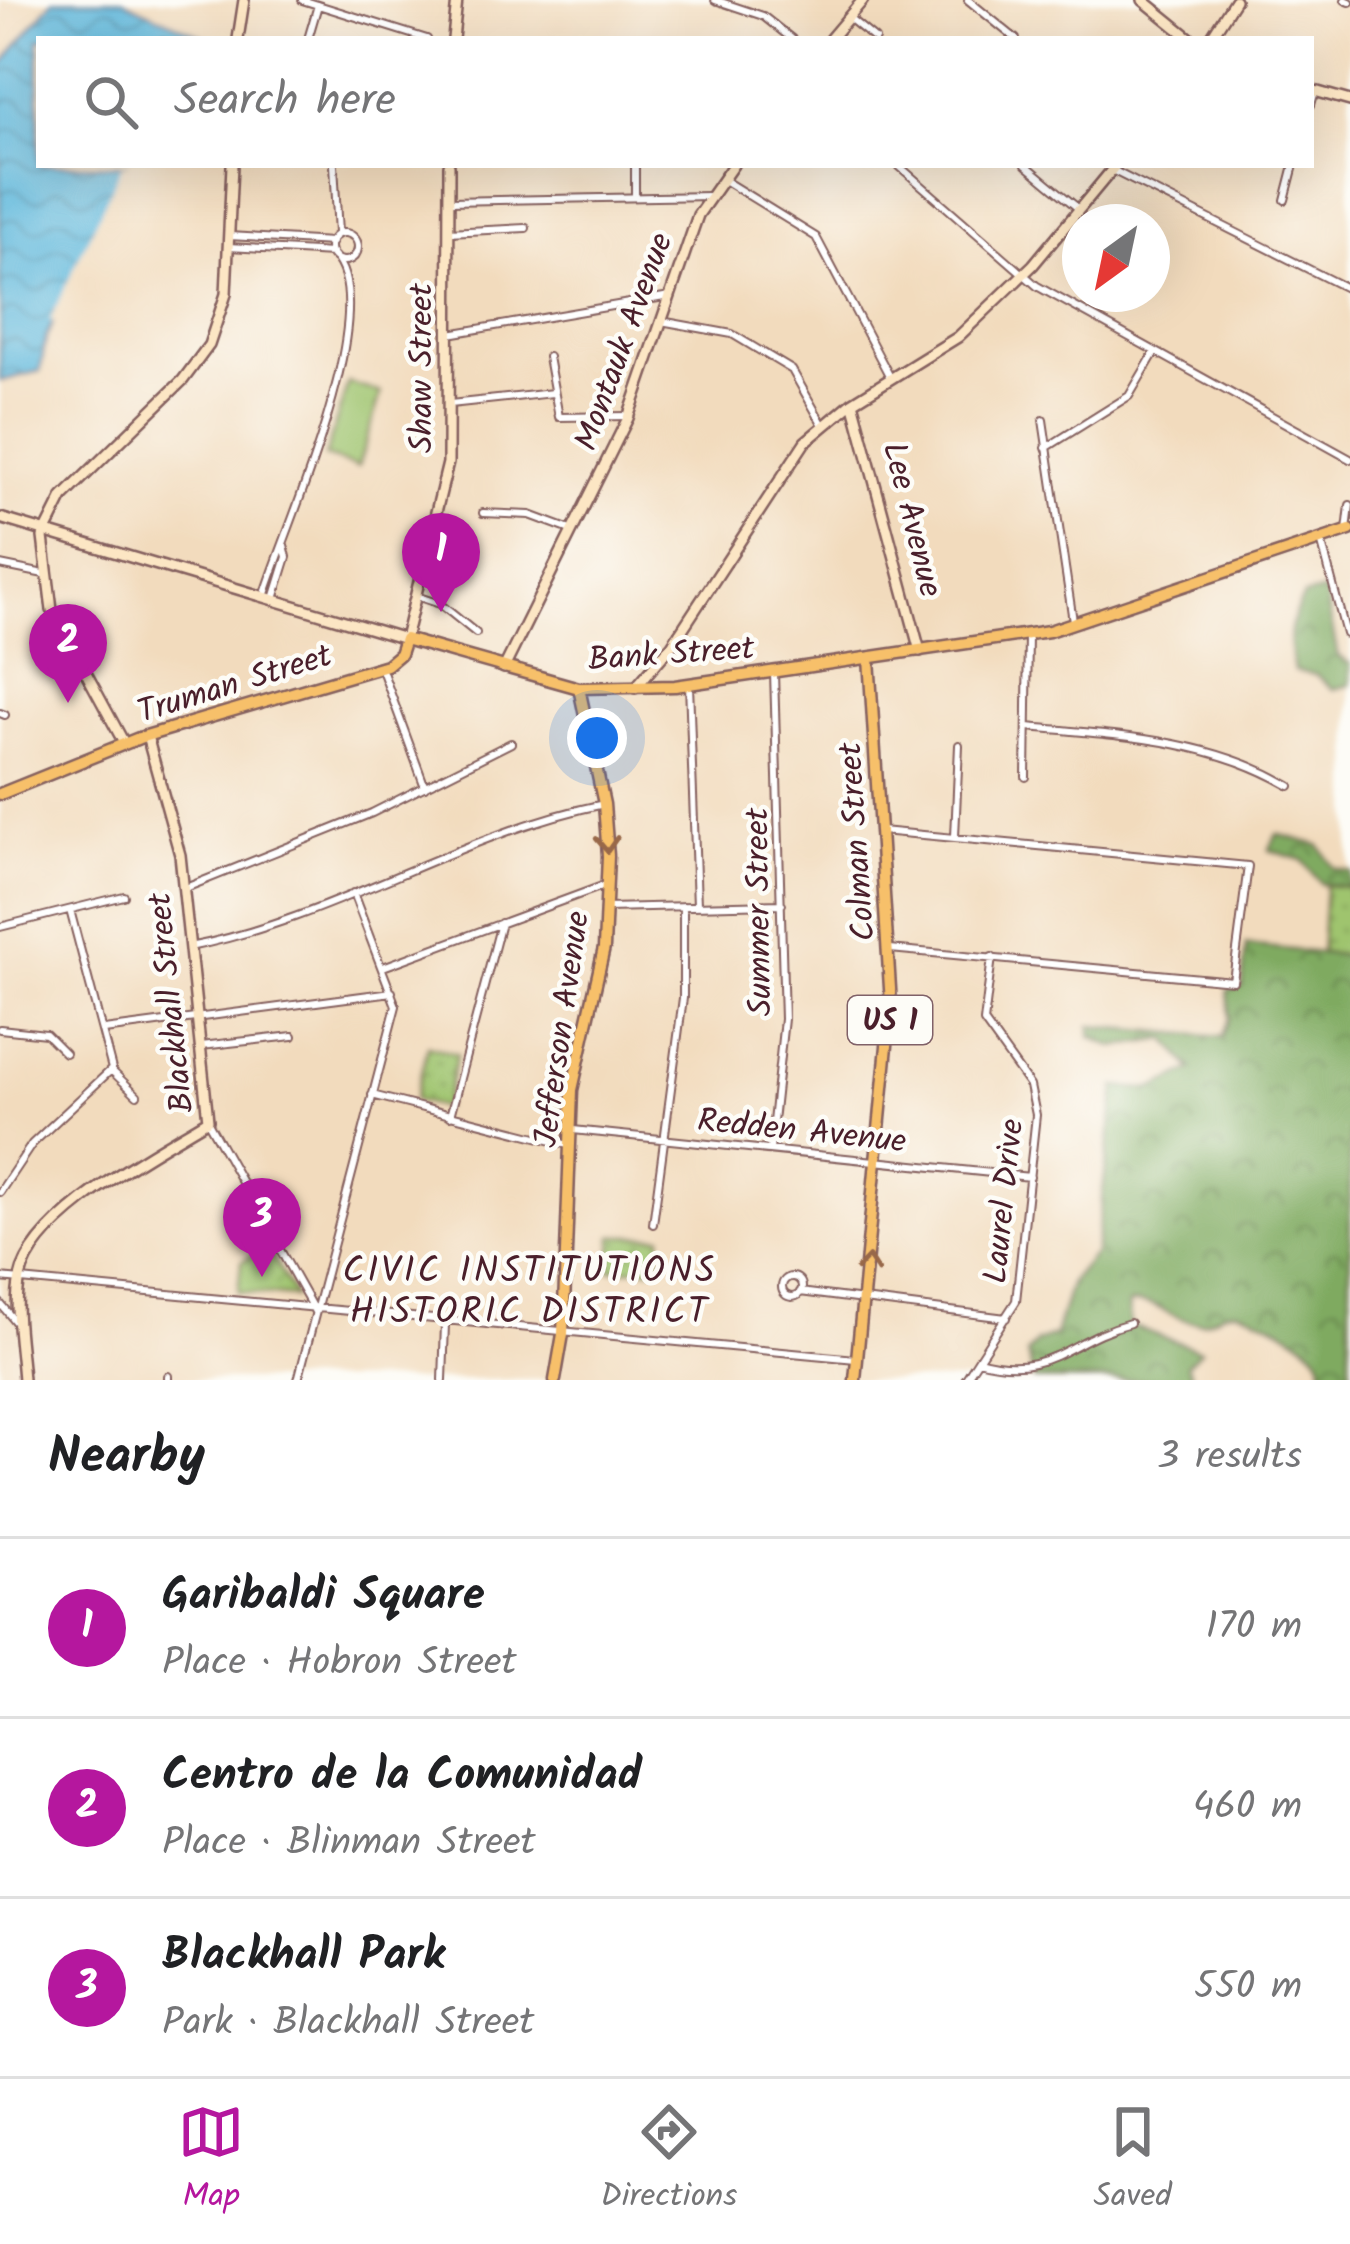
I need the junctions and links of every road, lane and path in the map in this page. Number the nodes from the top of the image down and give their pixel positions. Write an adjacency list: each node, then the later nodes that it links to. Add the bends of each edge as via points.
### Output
1 (244, 0): 11 (street)
2 (302, 0): 9 (street)
3 (457, 0): 14 (street)
4 (715, 0): 15 (street, via 763,16)
5 (862, 0): 10 (street)
6 (968, 0): 18 (street)
7 (1143, 0): 19 (street)
8 (1235, 0): 20 (street)
9 (318, 5): 12 (street); 13 (street)
10 (848, 17): 16 (street); 17 (street)
11 (238, 36)
12 (309, 36)
13 (417, 36)
14 (453, 36)
15 (788, 36)
16 (832, 36)
17 (871, 36)
18 (1012, 36)
19 (1188, 36)
20 (1212, 36)
21 (1314, 91): 22 (street)
22 (1350, 101)
23 (232, 168): 45 (street)
24 (334, 168): 39 (street)
25 (449, 168): 36 (street, Shaw Street)
26 (635, 168): 33 (street)
27 (731, 168): 32 (street, Montauk Avenue)
28 (901, 168): 49 (street)
29 (1030, 168): 37 (street)
30 (1114, 168): 38 (street); 50 (street)
31 (1293, 168): 35 (street)
32 (722, 179): 34 (street, Montauk Avenue); 56 (street, via 816,236)
33 (635, 196): 34 (street); 36 (street)
34 (710, 196): 51 (street, Montauk Avenue)
35 (1285, 200)
36 (448, 201): 42 (street, Shaw Street)
37 (1074, 204)
38 (1086, 204)
39 (340, 218): 43 (street); 44 (street)
40 (526, 228): 42 (street)
41 (1062, 231): 49 (street)
42 (448, 232): 53 (street, Shaw Street)
43 (351, 235): 44 (street); 47 (street)
44 (334, 238): 45 (street); 46 (street)
45 (229, 242): 46 (street); 69 (street, via 224,304 203,354 63,497)
46 (333, 255): 47 (street); 48 (street)
47 (355, 256): 48 (street)
48 (347, 274): 75 (street, via 347,346)
49 (1023, 275): 54 (street); 56 (street, via 948,346)
50 (1350, 290)
51 (670, 296): 52 (street, Montauk Avenue); 53 (street)
52 (662, 321): 60 (street, Montauk Avenue); 62 (street, via 732,334 792,370)
53 (448, 334): 59 (street, Shaw Street)
54 (1155, 352): 63 (street, via 1129,396); 64 (street)
55 (548, 357): 57 (street)
56 (891, 379): 58 (street)
57 (554, 393): 59 (street); 60 (street, via 560,418)
58 (853, 402): 62 (street); 81 (street, Lee Avenue)
59 (449, 404): 74 (street, Shaw Street, via 445,480)
60 (629, 416): 70 (street, Montauk Avenue)
61 (1043, 420): 63 (street)
62 (823, 425): 88 (street)
63 (1046, 448): 76 (street)
64 (1350, 459)
65 (1350, 505): 68 (street)
66 (483, 513): 70 (street, via 530,515)
67 (0, 518): 69 (street, Bank Street)
68 (1348, 530): 71 (main road, Bank Street)
69 (45, 531): 73 (street); 75 (street, Bank Street)
70 (573, 531): 84 (street, Montauk Avenue)
71 (1321, 540): 76 (main road, Bank Street); 78 (street)
72 (0, 565): 73 (street)
73 (44, 574): 91 (street, via 55,619)
74 (416, 596): 77 (street); 80 (street, Shaw Street)
75 (269, 598): 80 (street, Bank Street)
76 (1074, 624): 79 (main road, Bank Street)
77 (476, 633)
78 (1346, 634)
79 (1028, 635): 81 (main road, Bank Street); 89 (street)
80 (405, 639): 83 (main road, Truman Street, via 397,658); 84 (main road, Bank Street)
81 (920, 651): 82 (main road, Bank Street)
82 (869, 658): 85 (main road, Bank Street); 99 (main road, Colman Street / US 1)
83 (381, 667): 90 (main road, Truman Street); 96 (street)
84 (504, 668): 87 (main road, Bank Street)
85 (774, 672): 86 (main road, Bank Street); 105 (street, Summer Street)
86 (689, 684): 88 (main road, Bank Street); 106 (street)
87 (579, 688): 88 (main road, Bank Street); 98 (main road, Jefferson Avenue)
88 (635, 688)
89 (1028, 728): 94 (street); 95 (street, via 1158,738)
90 (148, 736): 91 (main road, Truman Street); 102 (street, Blackhall Street)
91 (124, 743): 97 (main road, Truman Street)
92 (512, 743): 96 (street)
93 (959, 745): 100 (street)
94 (1026, 777)
95 (1290, 786)
96 (425, 787): 102 (street)
97 (0, 794)
98 (604, 804): 101 (main road, Jefferson Avenue, one-way to 101); 103 (street, via 513,826)
99 (881, 831): 100 (street); 113 (main road, Colman Street / US 1)
100 (955, 837): 114 (street, via 1248,866 1233,981)
101 (607, 884): 108 (main road, Jefferson Avenue); 110 (street)
102 (184, 889): 112 (street, Blackhall Street)
103 (353, 893): 112 (street); 115 (street)
104 (124, 896): 109 (street)
105 (783, 904): 106 (street); 131 (street, Summer Street, via 784,1018)
106 (697, 905): 107 (street)
107 (683, 906): 108 (street); 129 (street)
108 (606, 908): 128 (main road, Jefferson Avenue)
109 (70, 910): 111 (street); 119 (street)
110 (501, 923): 115 (street); 126 (street)
111 (0, 927)
112 (188, 946): 117 (street, Blackhall Street)
113 (890, 949): 114 (street); 132 (main road, Colman Street / US 1)
114 (992, 956): 133 (street, Laurel Drive, via 984,1022 1035,1097)
115 (383, 968): 116 (street)
116 (392, 992): 117 (street); 125 (street, via 396,1006)
117 (195, 1018): 119 (street); 121 (street, Blackhall Street)
118 (0, 1029): 122 (street, via 46,1034)
119 (103, 1030): 123 (street)
120 (293, 1036): 121 (street)
121 (198, 1046): 127 (street, Blackhall Street)
122 (65, 1053)
123 (112, 1071): 124 (street); 134 (street, via 28,1148)
124 (137, 1095)
125 (372, 1095): 126 (street); 141 (street)
126 (450, 1115): 130 (street)
127 (208, 1120): 137 (street, via 81,1199 31,1254); 141 (street, Blackhall Street)
128 (569, 1130): 129 (street, Redden Avenue); 130 (main road, Jefferson Avenue)
129 (666, 1137): 131 (street, Redden Avenue); 135 (street)
130 (568, 1145): 146 (main road, Jefferson Avenue)
131 (770, 1150): 132 (street, Redden Avenue)
132 (879, 1162): 133 (street, Redden Avenue); 139 (main road, Colman Street / US 1, one-way to 132)
133 (1030, 1177): 142 (street, Laurel Drive, via 1018,1294)
134 (0, 1192)
135 (653, 1224)
136 (0, 1278): 137 (street)
137 (19, 1282): 141 (street); 144 (street)
138 (800, 1292): 139 (street)
139 (863, 1300): 142 (street); 147 (main road, Colman Street / US 1)
140 (0, 1303): 144 (street)
141 (316, 1312): 145 (street); 152 (street)
142 (1006, 1318): 148 (street, Laurel Drive)
143 (1130, 1323): 149 (street)
144 (20, 1324): 151 (street)
145 (445, 1324): 146 (street); 153 (street)
146 (562, 1334): 147 (street); 154 (main road, Jefferson Avenue)
147 (857, 1359): 155 (main road, Colman Street / US 1)
148 (978, 1360): 150 (street, via 1007,1375); 156 (street, Laurel Drive)
149 (1045, 1372)
150 (1034, 1375)
151 (23, 1380)
152 (298, 1380)
153 (443, 1380)
154 (555, 1380)
155 (855, 1380)
156 (965, 1380)

